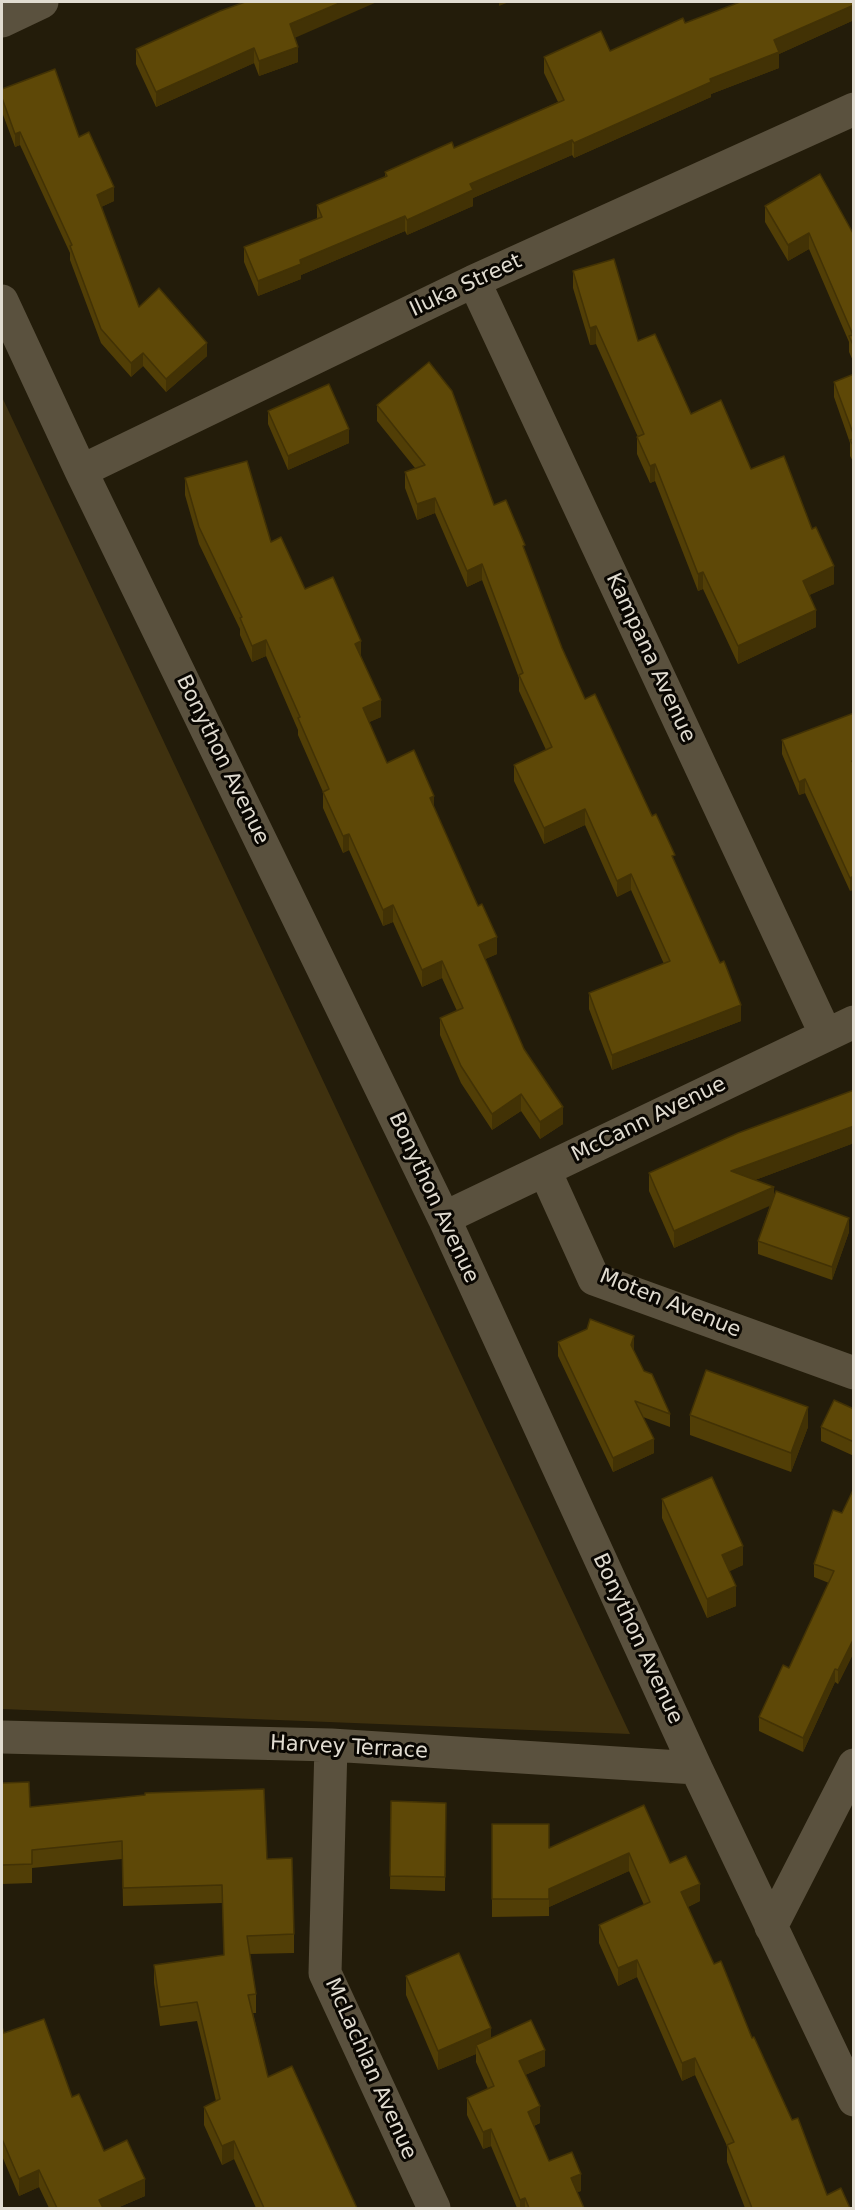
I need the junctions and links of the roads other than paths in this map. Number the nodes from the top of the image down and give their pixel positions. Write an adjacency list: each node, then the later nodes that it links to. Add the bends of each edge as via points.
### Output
1 (42, 2): 2 (street)
2 (2, 21)
3 (854, 109): 4 (street, Iluka Street)
4 (474, 281): 6 (street, Iluka Street); 7 (street, Kampana Avenue)
5 (2, 301): 6 (street, Bonython Avenue)
6 (81, 471): 9 (street, Bonython Avenue)
7 (839, 1028): 8 (street, McCann Avenue)
8 (545, 1171): 9 (street, McCann Avenue); 10 (street, Moten Avenue, via 594,1279)
9 (444, 1218): 14 (street, Bonython Avenue)
10 (854, 1373)
11 (2, 1737): 12 (street, Harvey Terrace)
12 (331, 1746): 14 (street, Harvey Terrace); 17 (street, McLachlan Avenue, via 325,1973)
13 (854, 1765): 15 (street)
14 (696, 1768): 15 (street, Bonython Avenue)
15 (771, 1927): 16 (street, Bonython Avenue)
16 (854, 2100)
17 (434, 2208)

